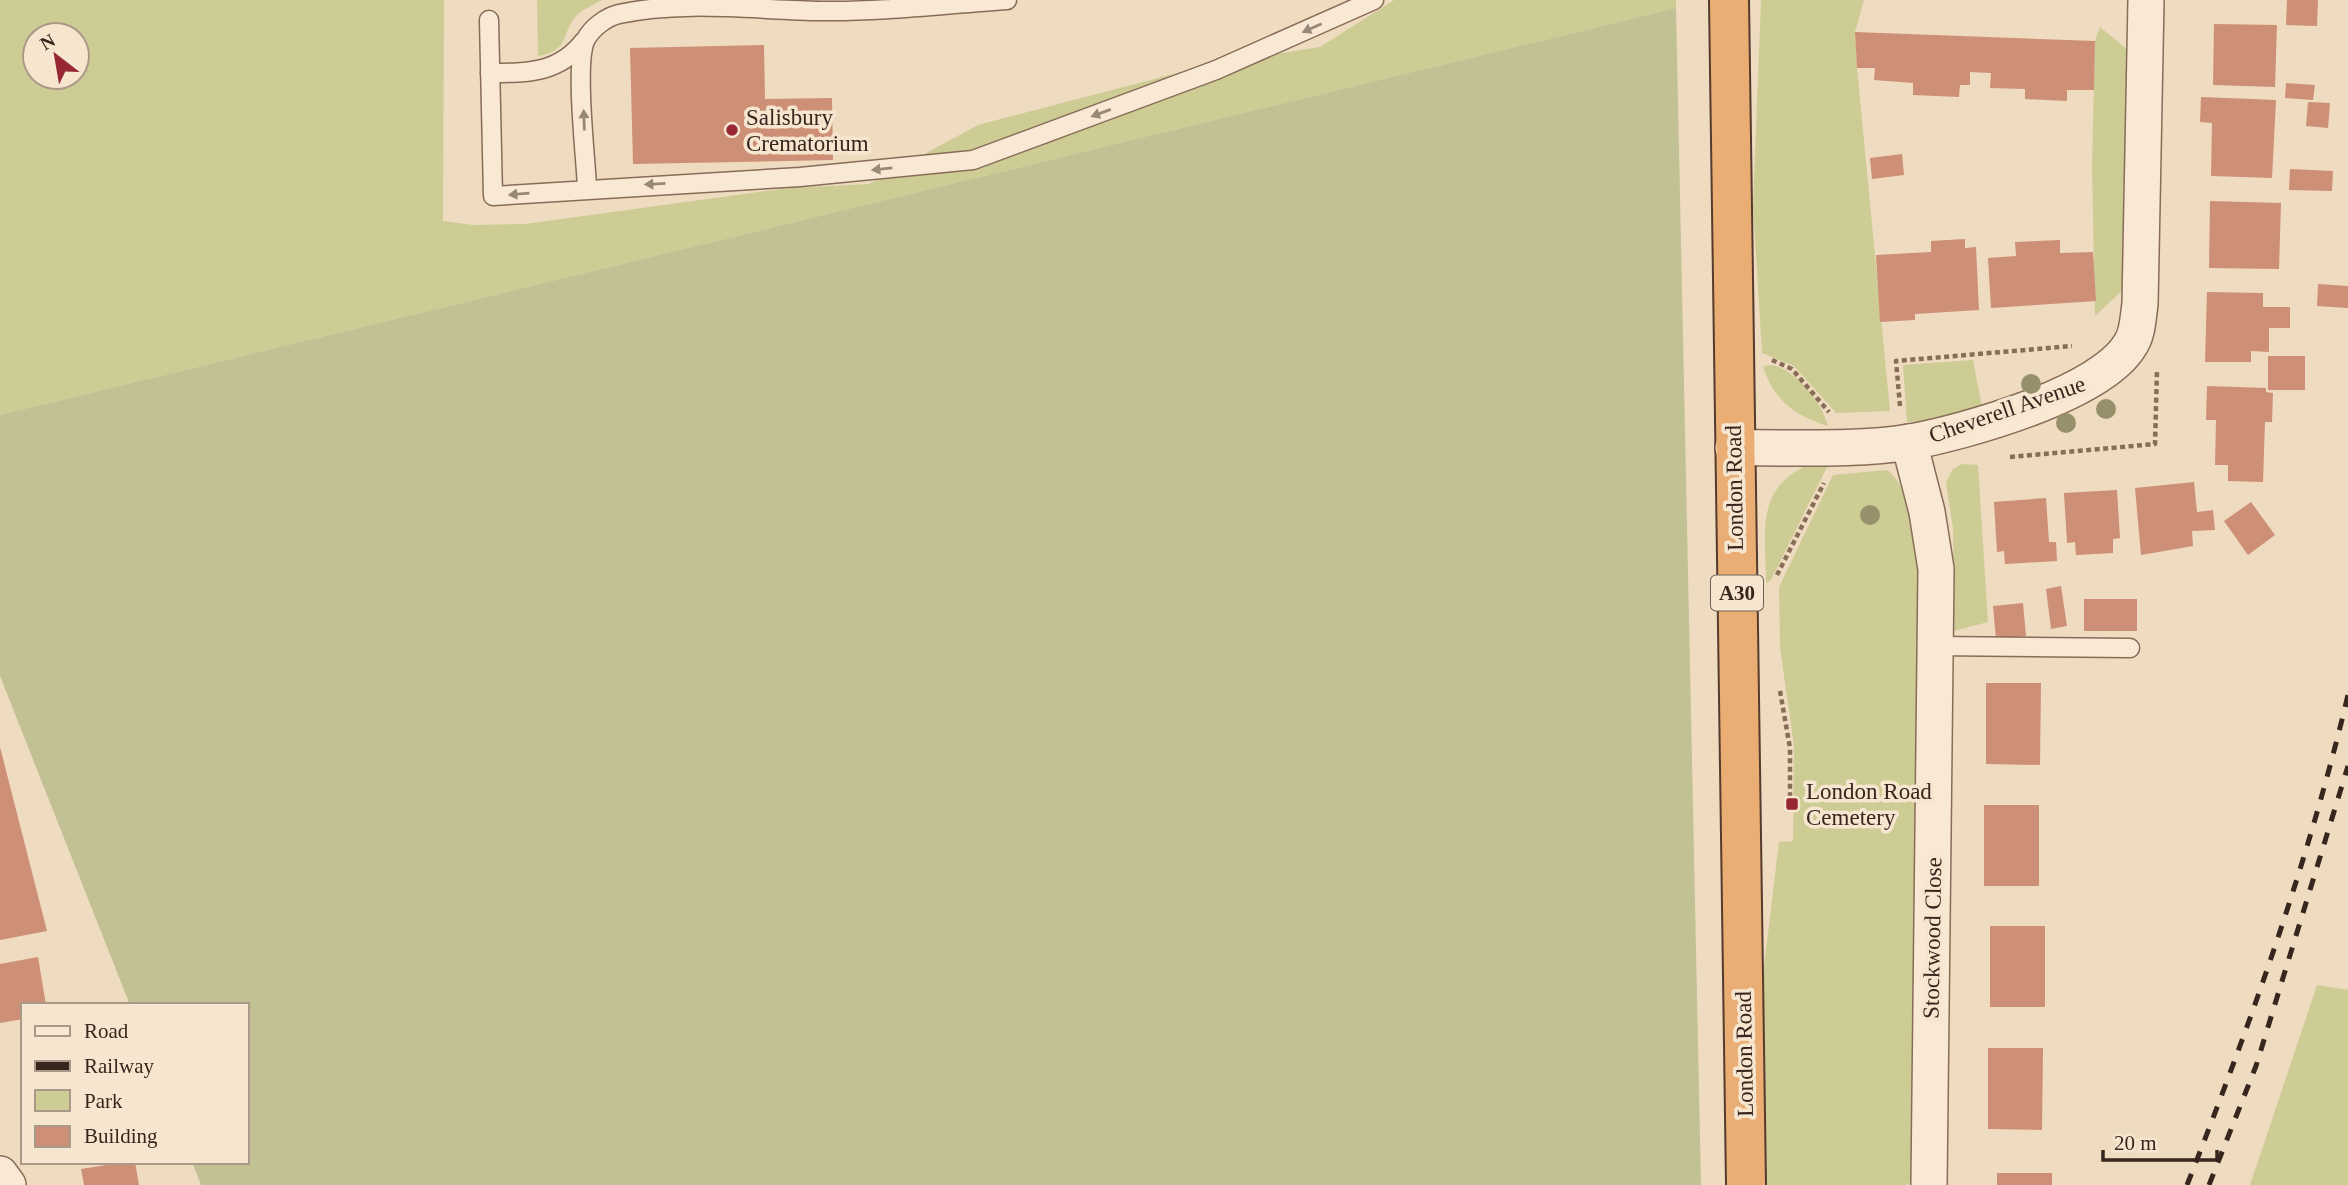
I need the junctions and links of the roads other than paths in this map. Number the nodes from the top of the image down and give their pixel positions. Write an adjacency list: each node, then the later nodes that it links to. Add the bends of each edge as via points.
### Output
1 (1007, 0): 6 (lane, via 825,11 643,10 615,15)
2 (1374, 0): 8 (lane, one-way to 8, via 1216,70 973,160 800,177)
3 (1729, 0): 10 (highway, London Road / A30)
4 (2146, 0): 9 (street, Cheverell Avenue, via 2140,304 2132,344 2107,370 2078,389)
5 (489, 20): 7 (lane)
6 (585, 40): 7 (lane, via 573,54 546,70); 8 (lane, one-way to 6)
7 (490, 73): 8 (lane, one-way to 7, via 493,196)
8 (587, 188)
9 (1909, 442): 10 (street, Cheverell Avenue); 11 (street, Stockwood Close, via 1936,569)
10 (1733, 448): 15 (highway, London Road / A30)
11 (1935, 646): 12 (lane); 16 (street, Stockwood Close)
12 (2130, 648)
13 (0, 1174): 14 (street)
14 (8, 1185)
15 (1746, 1185)
16 (1929, 1185)

